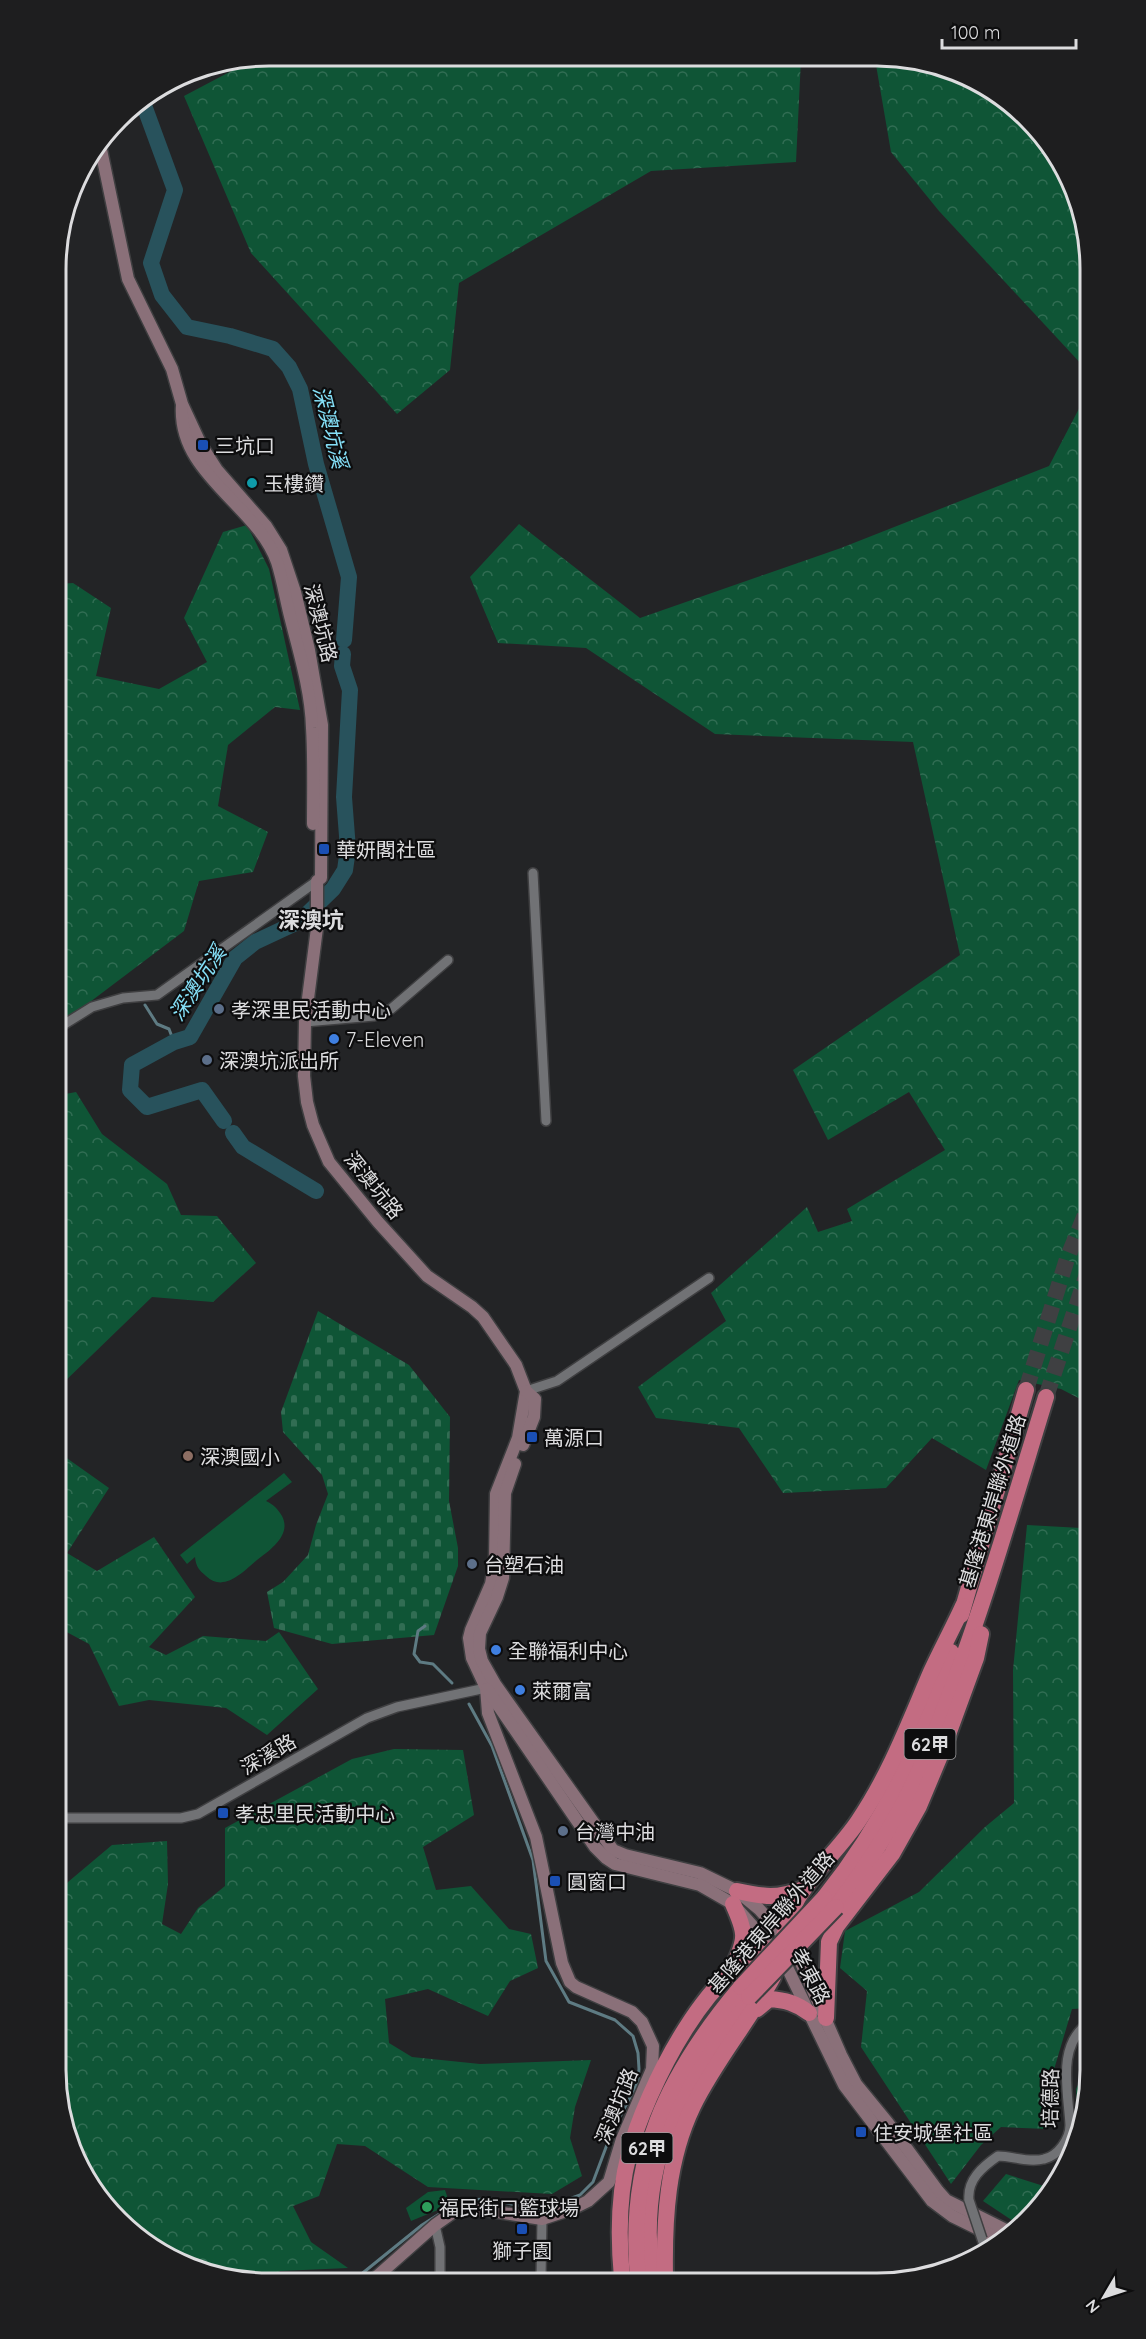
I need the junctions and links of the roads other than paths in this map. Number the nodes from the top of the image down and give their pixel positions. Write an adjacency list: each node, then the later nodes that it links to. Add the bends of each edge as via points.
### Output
1 (102, 154): 3 (main road, 深澳坑路, via 128,279 172,369 182,404 181,422 196,457 252,523 276,560 312,726 313,871)
2 (533, 873): 7 (street)
3 (317, 885): 5 (main road, 深澳坑路, via 317,928); 6 (street, via 157,995 92,1007)
4 (448, 960): 5 (street, via 391,1009 374,1016)
5 (305, 1022): 10 (main road, 深澳坑路, via 307,1102 329,1162 427,1276 483,1317 516,1365)
6 (66, 1023)
7 (546, 1121)
8 (709, 1278): 10 (street, via 557,1381)
9 (1026, 1390): 13 (highway, 基隆港東岸聯外道路 / 62甲)
10 (526, 1391): 14 (main road, 深澳坑路, via 518,1438 496,1494 491,1584 469,1638 475,1667)
11 (1046, 1397): 12 (highway, 基隆港東岸聯外道路 / 62甲)
12 (994, 1565): 18 (highway, via 976,1658 942,1750 919,1806 892,1854); 19 (highway, 基隆港東岸聯外道路 / 62甲, via 958,1674 916,1780 862,1872)
13 (963, 1606): 16 (highway, via 895,1758 859,1820); 19 (highway, 基隆港東岸聯外道路 / 62甲, via 933,1705 887,1803)
14 (491, 1686): 15 (street, 深溪路, via 397,1707 367,1718 198,1814 181,1818); 17 (main road, 孝東路, via 613,1850 700,1873); 27 (main road, 深澳坑路, via 488,1713 536,1836 567,1976 576,1988 632,2012 642,2022 653,2046 652,2069 622,2139 609,2182 588,2201)
15 (66, 1818)
16 (804, 1889): 17 (highway, via 782,1897); 20 (highway, via 786,1921)
17 (735, 1897): 20 (main road, 孝東路, via 759,1909); 21 (highway, via 743,1925 743,1946)
18 (858, 1900): 20 (highway, via 805,1944); 23 (highway, via 836,1927 830,1942)
19 (830, 1902): 26 (highway, 基隆港東岸聯外道路 / 62甲, bridge, via 745,1992)
20 (784, 1948): 21 (highway, via 751,1956); 22 (main road, 孝東路); 23 (main road, 孝東路); 24 (highway)
21 (710, 1995): 35 (highway, via 658,2075 629,2154 619,2238)
22 (808, 2013): 24 (highway, via 798,2004 769,1999); 30 (main road, 孝東路, via 844,2085 932,2201 952,2216)
23 (826, 2018): 29 (main road, 孝東路, via 856,2084 938,2191 946,2200)
24 (742, 2028): 38 (highway, via 693,2106 679,2141 664,2229)
25 (1080, 2029): 31 (street, 培德路, bridge, via 1070,2046 1066,2077 1070,2126 1066,2142 1046,2159 998,2156 971,2182 969,2200)
26 (710, 2036): 36 (highway, 基隆港東岸聯外道路 / 62甲, via 671,2086 648,2144 637,2213); 37 (highway, 基隆港東岸聯外道路 / 62甲, via 661,2144 650,2216)
27 (542, 2219): 28 (main road, 深澳坑路, via 464,2209); 34 (street)
28 (435, 2225): 32 (main road, 深澳坑路); 33 (street)
29 (1003, 2229)
30 (993, 2236)
31 (983, 2243)
32 (381, 2273)
33 (440, 2273)
34 (542, 2273)
35 (622, 2273)
36 (638, 2273)
37 (652, 2273)
38 (665, 2273)

